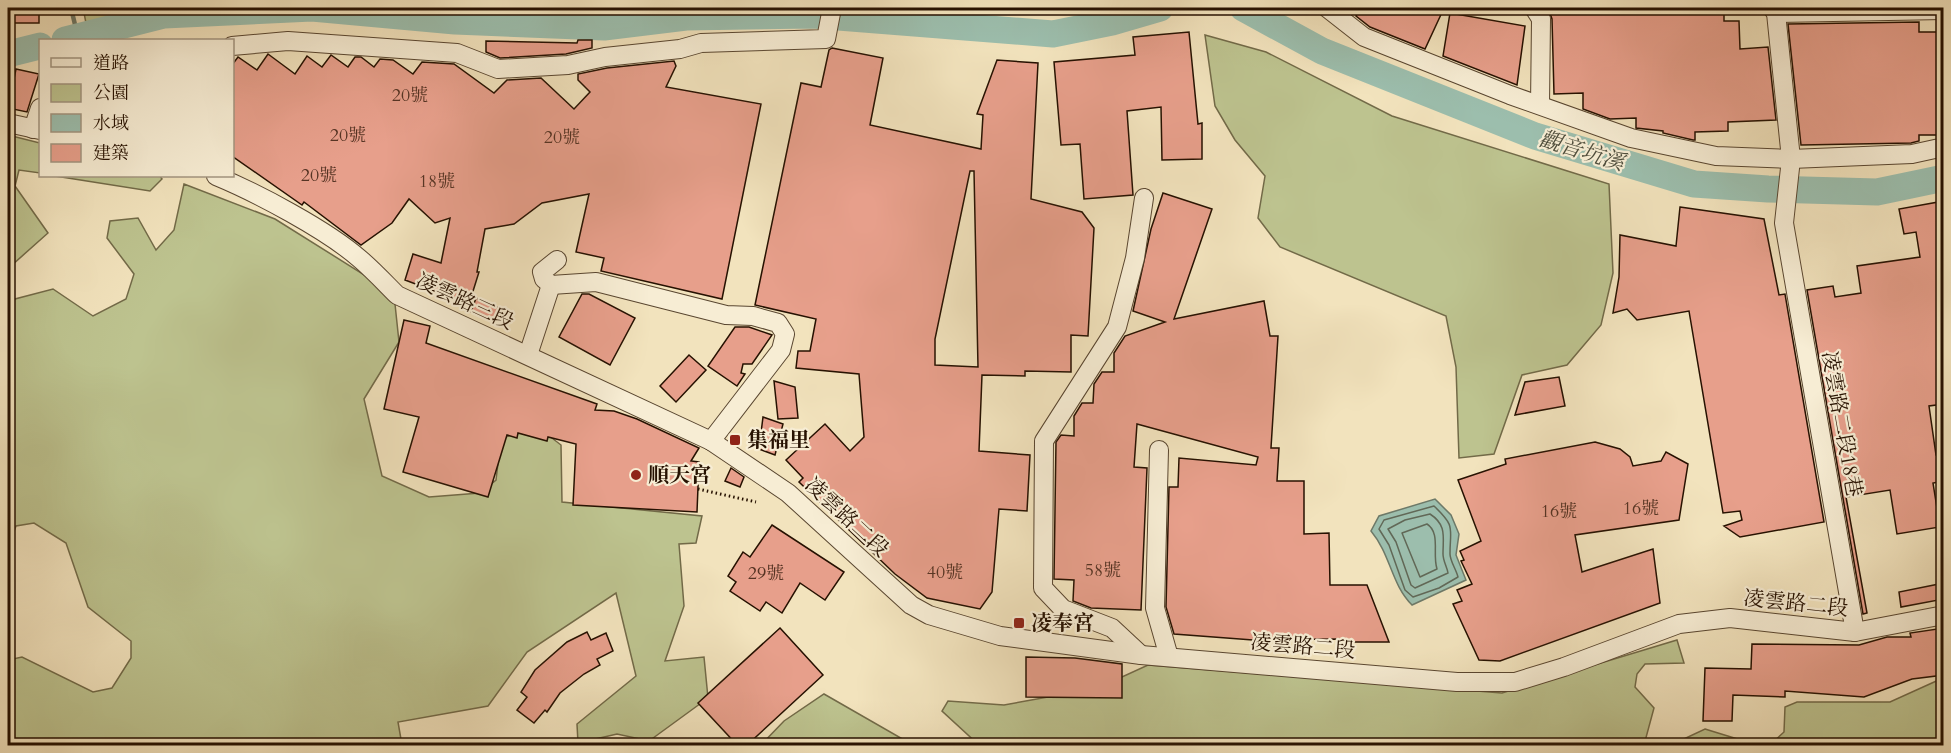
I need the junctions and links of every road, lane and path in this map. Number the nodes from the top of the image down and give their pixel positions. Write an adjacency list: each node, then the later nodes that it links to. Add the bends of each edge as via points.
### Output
1 (832, 8): 6 (street, via 826,39 701,43 568,65 498,69 457,53 288,41)
2 (1327, 8): 7 (street, via 1364,37)
3 (1534, 8): 7 (street, via 1541,19)
4 (1774, 10): 5 (street); 11 (street)
5 (1944, 10)
6 (234, 46)
7 (1540, 105): 11 (street, via 1631,138 1705,154)
8 (8, 123): 9 (street)
9 (37, 130)
10 (1944, 147): 11 (street, via 1912,154)
11 (1791, 159): 22 (street, 凌雲路二段18巷, via 1784,223)
12 (218, 177): 16 (street, 凌雲路三段, via 278,206 328,237 359,258 397,295)
13 (1144, 198): 23 (street, via 1135,258 1117,327 1044,441 1043,588 1063,609 1112,628)
14 (558, 260): 15 (street, via 542,272)
15 (551, 285): 16 (street); 17 (street, via 596,282 726,315 753,316 778,323 785,334 781,350)
16 (528, 355): 17 (street, 凌雲路三段)
17 (711, 441): 23 (street, 凌雲路二段, via 788,493 911,605 929,615 1000,636)
18 (1159, 450): 24 (street, via 1155,608)
19 (698, 489): 20 (path)
20 (756, 502)
21 (1944, 615): 22 (street, 凌雲路二段)
22 (1855, 632): 24 (street, 凌雲路二段, via 1730,618 1679,624 1515,682 1456,682)
23 (1141, 655): 24 (street, 凌雲路二段)
24 (1169, 657)

